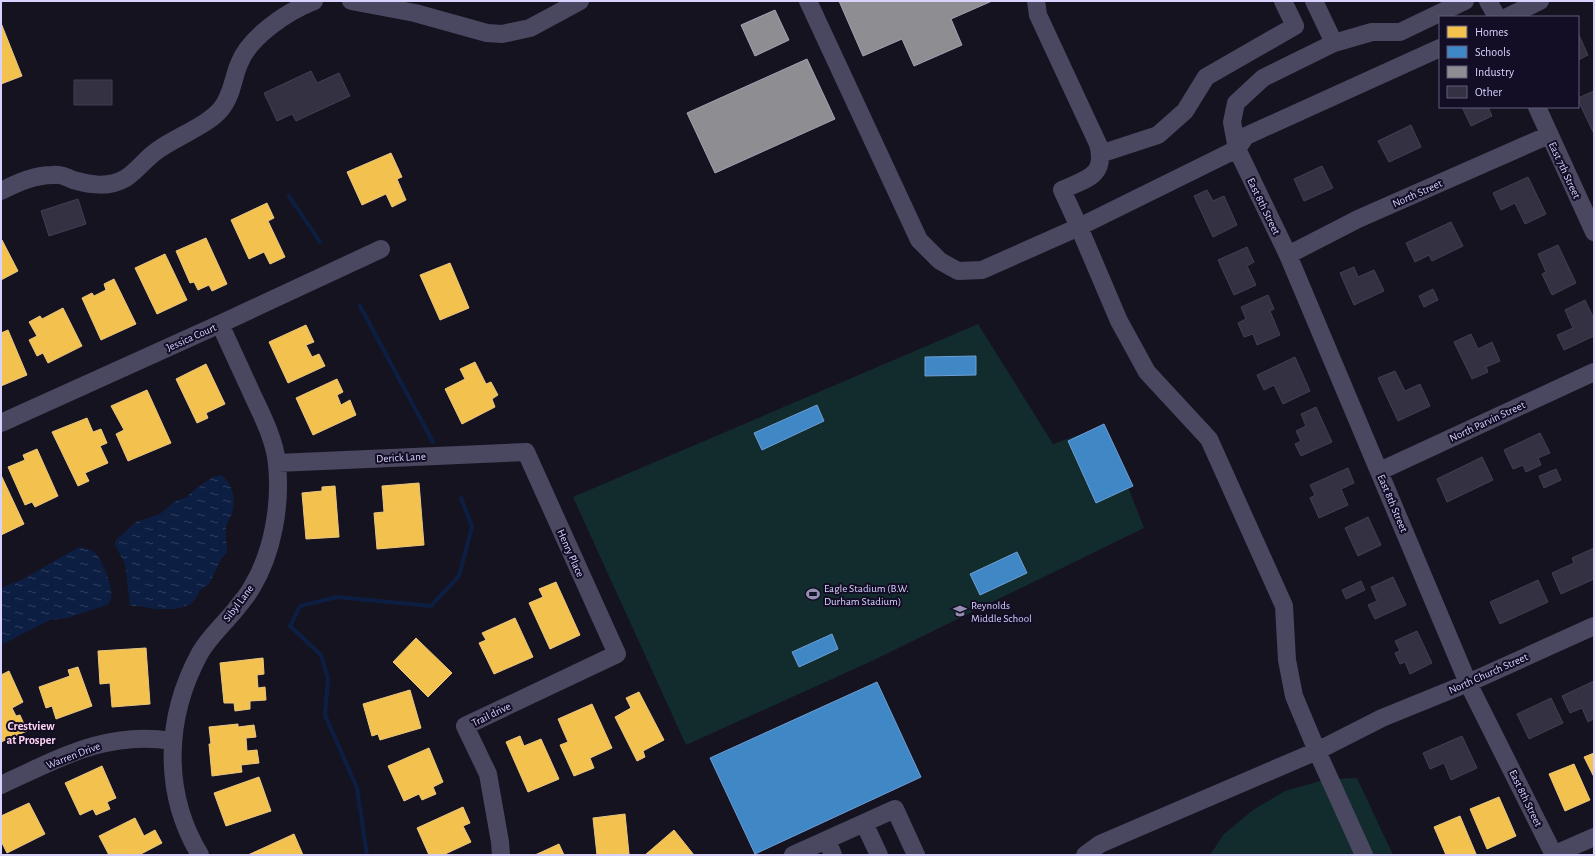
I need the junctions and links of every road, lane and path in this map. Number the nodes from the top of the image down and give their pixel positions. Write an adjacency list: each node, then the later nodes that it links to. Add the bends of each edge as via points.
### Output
1 (314, 1): 19 (street, via 290,14 251,44 243,54 230,92 220,110 157,150 126,178 102,185 88,184 54,174 17,183)
2 (351, 1): 3 (street, via 415,13 487,33 502,34 530,28)
3 (580, 1)
4 (808, 1): 20 (street, via 920,240 940,261 958,271 982,270)
5 (1036, 1): 18 (street, via 1038,15)
6 (1283, 1): 18 (street, via 1295,26 1206,77 1185,111 1158,135)
7 (1314, 1): 13 (street)
8 (1465, 1): 13 (street, East 8th Street, via 1400,32 1372,32)
9 (1488, 1): 11 (street)
10 (1540, 1): 12 (street)
11 (1496, 16)
12 (1509, 16)
13 (1334, 43): 17 (street, East 8th Street, via 1263,78 1236,103 1232,122)
14 (1439, 48): 17 (street, via 1246,136)
15 (1537, 108): 16 (street, East 7th Street)
16 (1549, 135): 21 (street, East 7th Street); 23 (street, North Street, via 1358,219)
17 (1236, 149): 20 (street); 23 (street, East 8th Street)
18 (1100, 154): 20 (street, via 1099,166 1093,175 1062,190)
19 (1, 191)
20 (1079, 227): 34 (street, via 1119,320 1148,372 1209,439 1284,606 1287,660 1294,696)
21 (1594, 232)
22 (381, 249): 24 (street, Jessica Court)
23 (1288, 255): 29 (street, East 8th Street)
24 (220, 324): 26 (street, Jessica Court); 28 (street, Sibyl Lane, via 262,416)
25 (1594, 372): 29 (street, North Parvin Street)
26 (1, 423)
27 (526, 452): 28 (street, Derick Lane); 31 (street, Henry Place)
28 (277, 463): 33 (street, Sibyl Lane, via 276,506 269,548 252,588 201,652 179,708)
29 (1380, 470): 32 (street, East 8th Street)
30 (1594, 626): 32 (street, North Church Street)
31 (617, 654): 40 (street, Trail drive, via 465,726 488,774)
32 (1468, 682): 34 (street, North Church Street, via 1382,718); 46 (street, East 8th Street)
33 (172, 741): 35 (street, Warren Drive, via 153,738 106,742 80,749); 39 (street, Sibyl Lane, via 177,800 183,822)
34 (1317, 751): 44 (street, North Church Street, via 1100,844); 45 (street)
35 (1, 785)
36 (864, 822): 38 (street); 42 (street); 43 (street, via 894,809)
37 (1594, 837): 46 (street)
38 (830, 847): 41 (street)
39 (200, 855)
40 (501, 855)
41 (793, 855)
42 (879, 855)
43 (916, 855)
44 (1086, 855)
45 (1364, 855)
46 (1553, 855)

